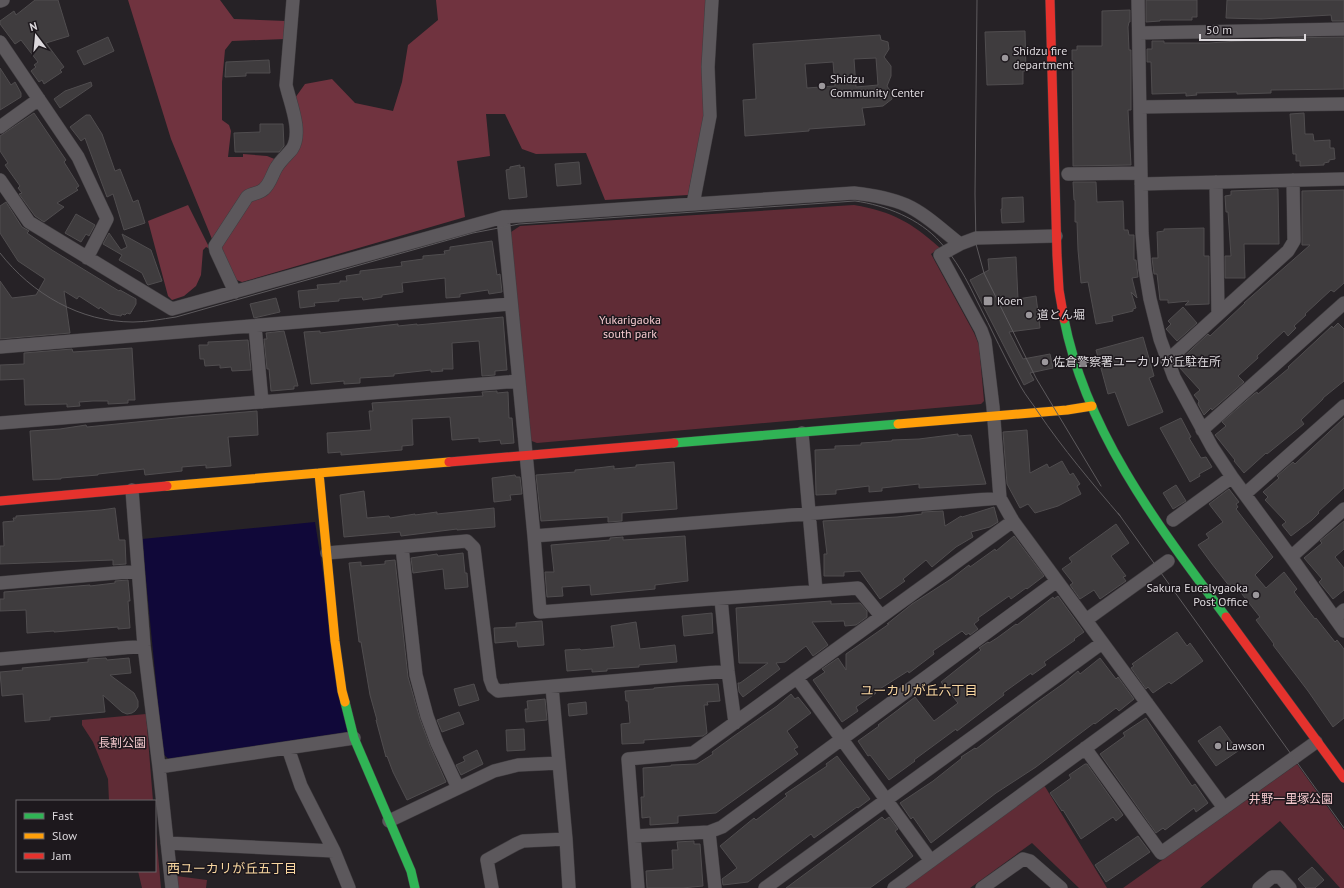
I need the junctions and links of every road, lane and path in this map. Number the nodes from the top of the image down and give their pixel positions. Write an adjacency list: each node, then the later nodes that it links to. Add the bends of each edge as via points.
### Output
1 (293, 0): 23 (street, via 286,85 296,121 296,139 293,148 276,167 268,184 260,192 247,197 215,246)
2 (712, 0): 18 (street, via 708,67 710,116)
3 (1050, 0): 20 (street)
4 (1138, 0): 6 (street)
5 (1344, 29): 6 (street)
6 (1139, 33): 10 (street)
7 (0, 42): 8 (street)
8 (39, 99): 11 (street); 22 (street, via 78,157 107,219)
9 (1344, 104): 10 (street)
10 (1140, 107): 13 (street)
11 (0, 127)
12 (1068, 174): 13 (street)
13 (1141, 179): 17 (street); 29 (street, via 1145,269 1150,299)
14 (1344, 179): 16 (street)
15 (0, 180): 22 (street, via 29,222)
16 (1293, 180): 17 (street); 26 (street, via 1294,241 1288,251)
17 (1216, 182): 26 (street)
18 (693, 204): 19 (street); 21 (street, via 854,193 873,195 907,206)
19 (503, 217): 23 (street); 25 (street)
20 (1056, 236): 21 (street, via 976,238); 32 (street, via 1058,289 1065,325)
21 (960, 244): 34 (street, via 940,255 982,330)
22 (88, 258): 23 (street, via 172,309)
23 (234, 292)
24 (1344, 303): 36 (street)
25 (511, 304): 27 (street); 30 (street)
26 (1218, 314): 29 (street)
27 (255, 326): 28 (street); 31 (street)
28 (0, 347)
29 (1167, 361): 36 (street)
30 (518, 381): 31 (street); 38 (street)
31 (262, 402): 35 (street)
32 (1092, 406): 34 (street); 73 (street, via 1116,455 1162,529)
33 (1344, 406): 42 (street)
34 (994, 416): 37 (street); 43 (street)
35 (0, 423)
36 (1202, 430): 40 (street)
37 (802, 433): 38 (street); 46 (street)
38 (526, 456): 39 (street); 49 (street)
39 (319, 473): 41 (street); 51 (street)
40 (1232, 477): 42 (street); 47 (street)
41 (132, 490): 44 (street); 54 (street)
42 (1245, 494): 52 (street)
43 (1000, 498): 46 (street); 48 (street)
44 (0, 501)
45 (1344, 509): 52 (street)
46 (809, 513): 49 (street); 57 (street)
47 (1173, 520)
48 (1013, 521): 55 (street); 60 (street)
49 (534, 536): 58 (street, via 540,612)
50 (402, 547): 51 (street); 68 (street, via 467,541 472,544 493,686 498,691); 79 (street, via 416,675 437,743)
51 (326, 553): 71 (street, via 342,691)
52 (1291, 557): 59 (street)
53 (1168, 561): 61 (street)
54 (138, 571): 56 (street); 64 (street)
55 (1057, 581): 61 (street); 72 (street)
56 (0, 583)
57 (816, 591): 58 (street); 60 (street, via 858,588)
58 (721, 599): 66 (street)
59 (1339, 614): 62 (street)
60 (881, 616): 67 (street)
61 (1086, 620): 63 (street)
62 (1344, 631)
63 (1102, 643): 69 (street); 80 (street)
64 (144, 646): 65 (street); 77 (street)
65 (0, 659)
66 (728, 671): 68 (street); 70 (street)
67 (797, 678): 70 (street); 72 (street)
68 (552, 687): 76 (street)
69 (1147, 703): 75 (street); 81 (street)
70 (734, 722): 84 (street, via 693,753 628,759)
71 (354, 738): 74 (street); 82 (street)
72 (841, 739): 80 (street); 83 (street, via 722,827)
73 (1316, 742): 78 (street); 81 (street)
74 (288, 748): 77 (street); 87 (street, via 301,786)
75 (1085, 748): 81 (street, via 1161,853); 88 (street)
76 (560, 762): 79 (street, via 518,765 494,771); 85 (street)
77 (159, 767): 86 (street)
78 (1344, 778)
79 (458, 788): 82 (street)
80 (886, 800): 88 (street); 96 (street)
81 (1224, 808)
82 (389, 821): 91 (street, via 411,871)
83 (709, 832): 84 (street); 95 (street)
84 (634, 836): 94 (street)
85 (566, 839): 92 (street, via 523,841 486,860); 93 (street)
86 (166, 843): 87 (street); 89 (street)
87 (334, 851): 90 (street)
88 (931, 861): 97 (street)
89 (172, 888)
90 (349, 888)
91 (415, 888)
92 (492, 888)
93 (569, 888)
94 (638, 888)
95 (714, 888)
96 (765, 888)
97 (894, 888)
98 (982, 888): 99 (street, via 1023,860 1030,861)
99 (1061, 888)
100 (1259, 888): 101 (street, via 1272,877 1280,877)
101 (1290, 888)

